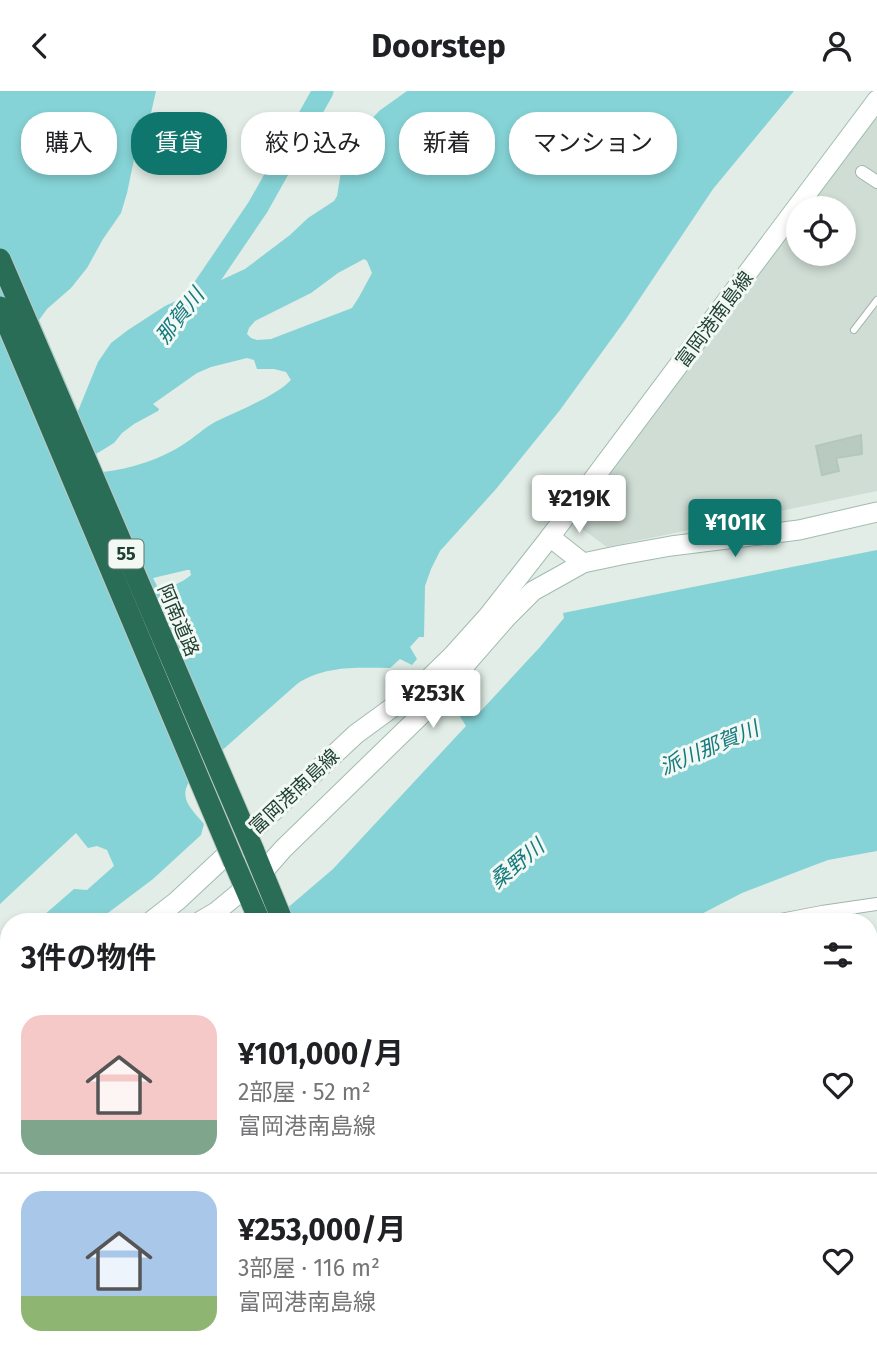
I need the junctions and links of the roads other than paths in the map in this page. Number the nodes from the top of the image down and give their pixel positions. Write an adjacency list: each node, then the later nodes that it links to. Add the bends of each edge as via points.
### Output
1 (877, 100): 9 (main road, 富岡港南島線)
2 (862, 171): 3 (street)
3 (877, 182)
4 (0, 259): 11 (highway, 阿南道路 / 55, bridge)
5 (877, 300): 7 (lane)
6 (0, 307): 12 (highway, 55, bridge)
7 (854, 330)
8 (877, 512): 10 (main road, via 799,530)
9 (550, 537): 10 (main road); 14 (main road, 富岡港南島線, via 453,656 419,688 356,734)
10 (583, 563): 11 (main road, via 533,591 424,712)
11 (262, 873): 17 (highway, 阿南道路 / 55)
12 (245, 888): 15 (main road); 16 (highway, 55)
13 (877, 904): 18 (street)
14 (162, 913)
15 (214, 913)
16 (256, 913)
17 (279, 913)
18 (817, 913)

